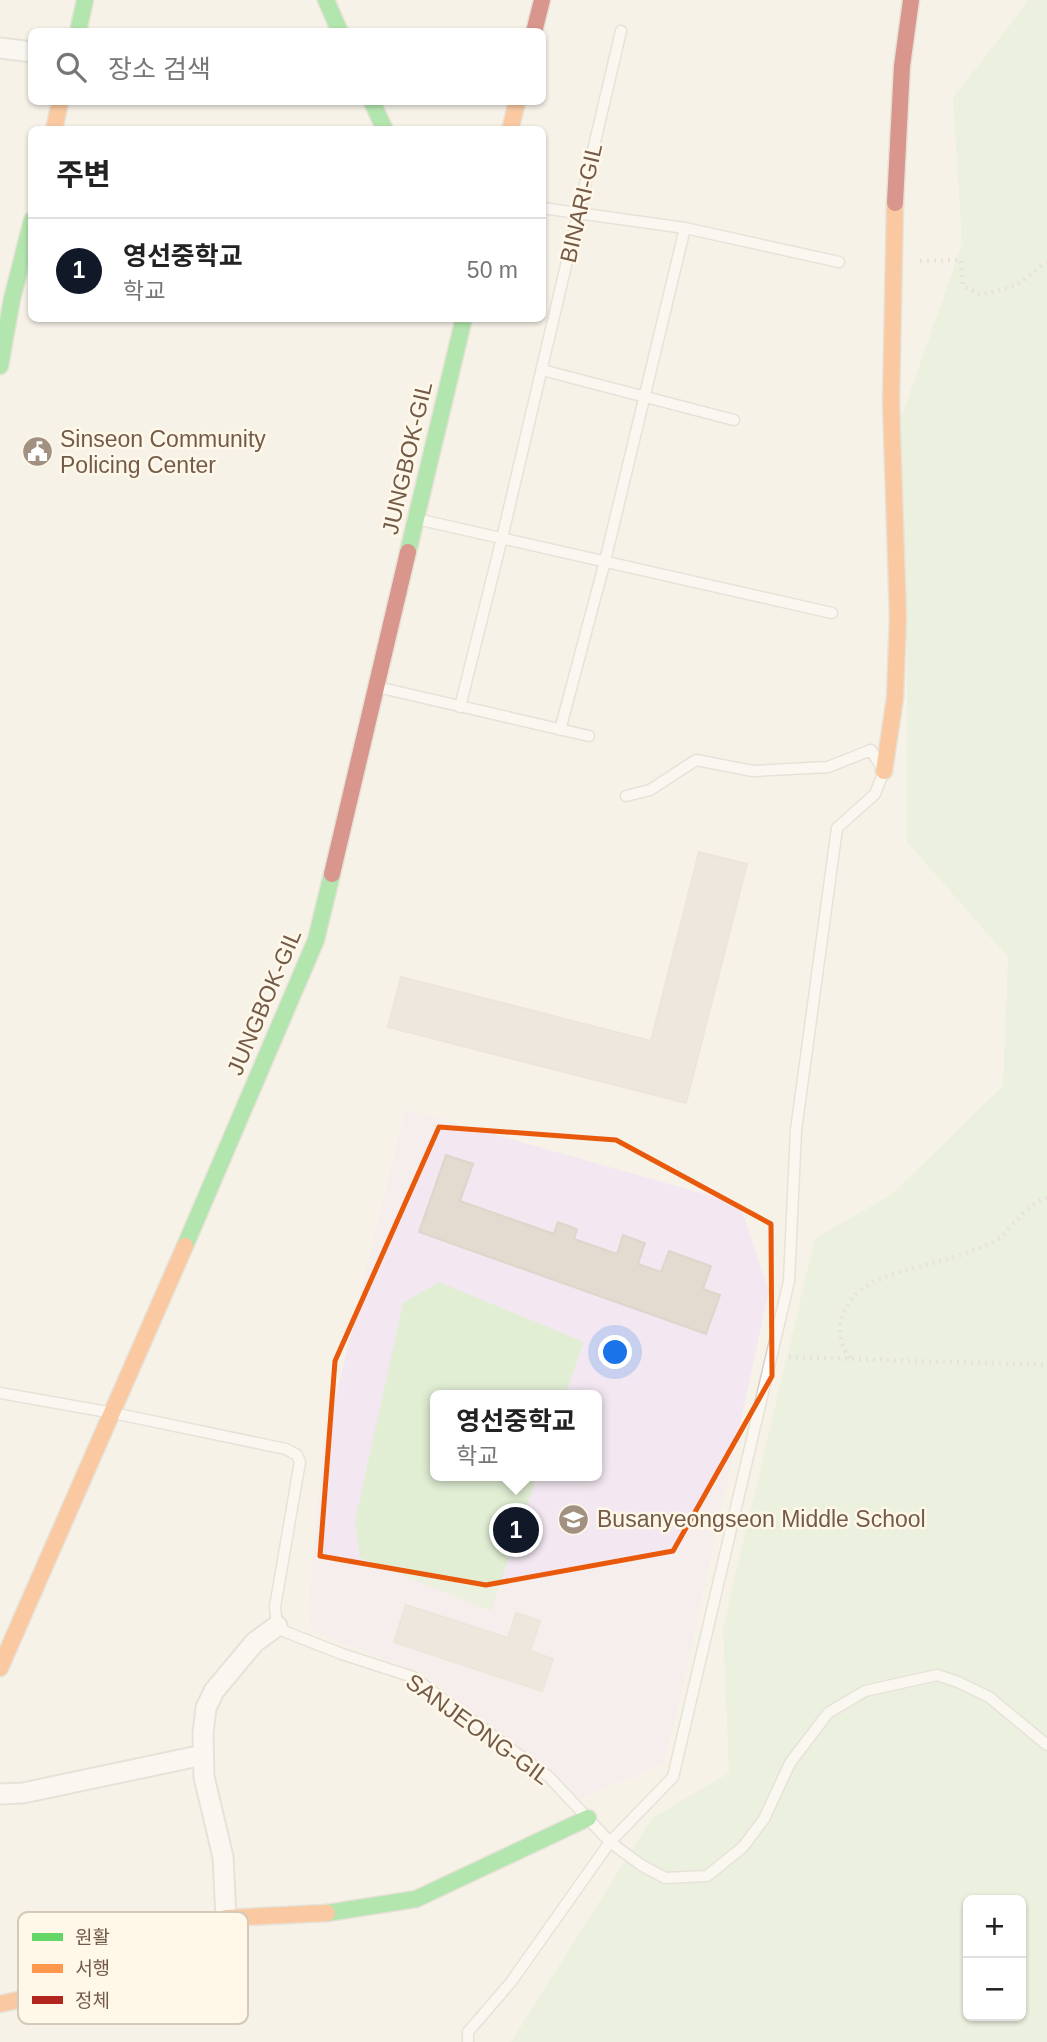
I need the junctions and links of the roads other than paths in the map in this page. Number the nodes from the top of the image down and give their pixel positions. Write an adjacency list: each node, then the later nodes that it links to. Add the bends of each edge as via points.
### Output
1 (85, 0): 5 (street)
2 (326, 0): 6 (street)
3 (542, 0): 7 (street)
4 (911, 0): 36 (street, via 902,66 891,402 898,617 895,698)
5 (79, 28)
6 (338, 28)
7 (535, 28)
8 (621, 31): 18 (lane, BINARI-GIL)
9 (0, 48): 10 (street)
10 (28, 52)
11 (59, 105): 14 (street)
12 (373, 105): 15 (street)
13 (516, 105): 16 (street)
14 (55, 126)
15 (383, 126)
16 (511, 126)
17 (546, 209): 18 (lane)
18 (579, 214): 19 (lane); 25 (lane, BINARI-GIL)
19 (685, 228): 21 (lane); 26 (lane)
20 (28, 232): 22 (street)
21 (839, 262)
22 (6, 297): 24 (street)
23 (463, 322): 28 (street, JUNGBOK-GIL)
24 (0, 366)
25 (542, 370): 26 (lane); 29 (lane, BINARI-GIL)
26 (645, 396): 27 (lane); 30 (lane)
27 (734, 420)
28 (416, 519): 29 (lane); 32 (street, JUNGBOK-GIL)
29 (502, 538): 30 (lane); 33 (lane, BINARI-GIL)
30 (605, 561): 31 (lane); 34 (lane)
31 (832, 613)
32 (376, 687): 33 (lane); 39 (street, JUNGBOK-GIL, via 316,940)
33 (460, 707): 34 (lane)
34 (560, 730): 35 (lane)
35 (589, 736)
36 (884, 771): 37 (lane, via 871,750 828,767 753,771 696,760 650,790); 46 (lane, via 875,794 837,828 796,1130 789,1280 673,1777)
37 (625, 796)
38 (0, 1393): 39 (lane)
39 (113, 1413): 40 (lane, via 297,1455 300,1462 275,1607); 41 (street, JUNGBOK-GIL)
40 (277, 1626): 43 (street, via 255,1642 214,1690 206,1708); 45 (lane, SANJEONG-GIL, via 413,1677 549,1777)
41 (0, 1668)
42 (1047, 1745): 46 (lane, SANJEONG-GIL, via 989,1697 937,1675 865,1691 828,1713 790,1763 764,1819 743,1847 707,1876 665,1878)
43 (203, 1755): 44 (street); 47 (street, via 223,1857)
44 (0, 1794)
45 (588, 1818): 46 (lane, SANJEONG-GIL); 48 (street, via 416,1899 314,1914)
46 (610, 1842): 51 (lane, via 511,1982 468,2032)
47 (226, 1912)
48 (248, 1917)
49 (18, 2000): 50 (street)
50 (0, 2004)
51 (468, 2042)

